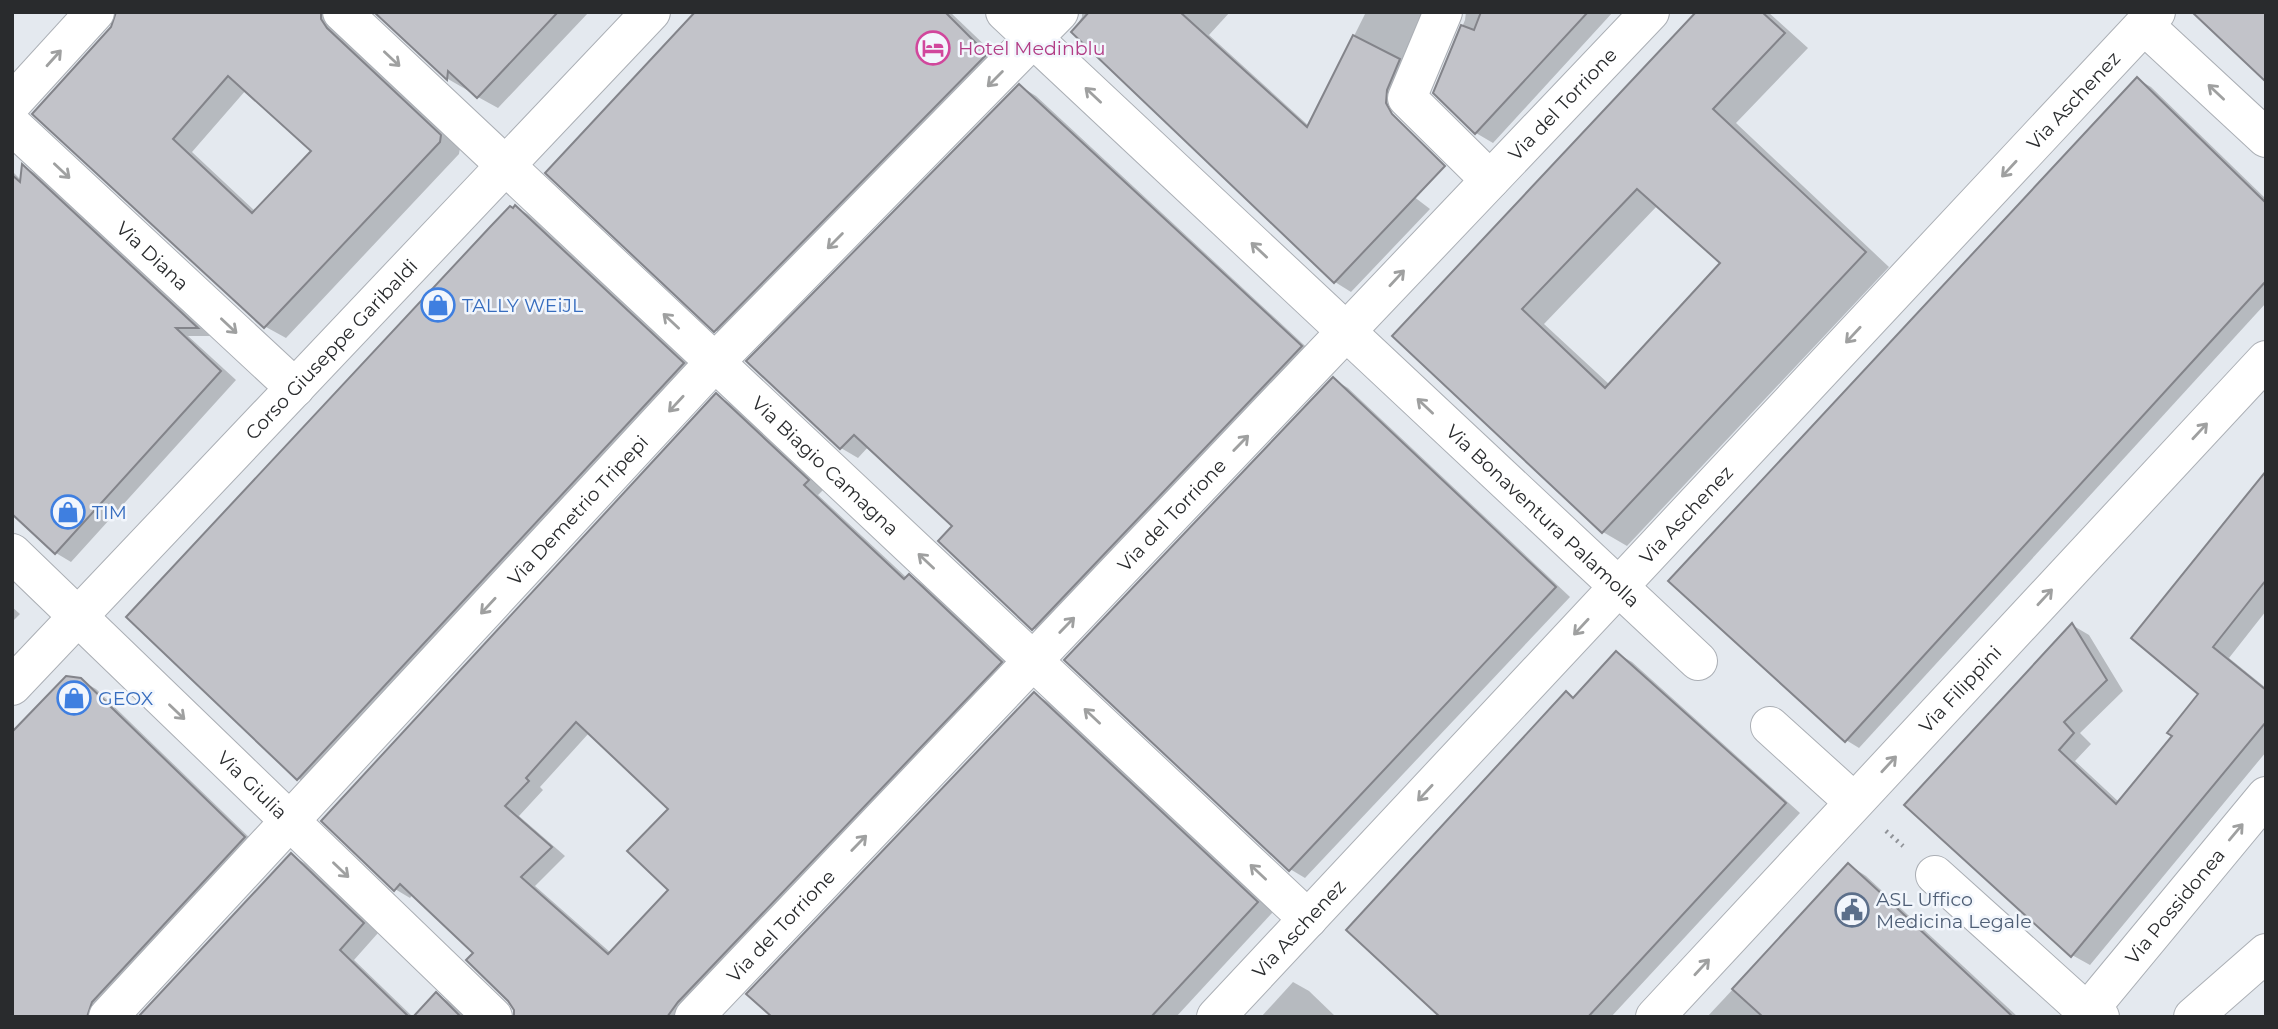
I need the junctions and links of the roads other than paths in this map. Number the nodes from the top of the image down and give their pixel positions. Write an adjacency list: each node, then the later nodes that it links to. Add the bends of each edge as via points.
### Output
1 (95, 12): 9 (street, one-way to 1)
2 (342, 12): 12 (street, Via Biagio Camagna, one-way to 12)
3 (652, 12): 12 (street, Corso Giuseppe Garibaldi)
4 (1005, 12): 8 (street, Via Bonaventura Palamolla)
5 (1443, 12): 13 (street, via 1407,98)
6 (1650, 12): 13 (street, Via del Torrione)
7 (2150, 19): 11 (street, one-way to 7); 19 (street, Via Aschenez, one-way to 19)
8 (1047, 26): 14 (street, Via Bonaventura Palamolla, one-way to 8); 16 (street, Via Demetrio Tripepi, one-way to 16)
9 (12, 103)
10 (12, 125): 17 (street, Via Diana, one-way to 17)
11 (2266, 138)
12 (506, 166): 16 (street, Via Biagio Camagna, one-way to 12); 17 (street, Corso Giuseppe Garibaldi)
13 (1490, 180): 14 (street, Via del Torrione, one-way to 13)
14 (1346, 332): 19 (street, Via Bonaventura Palamolla, one-way to 14); 21 (street, Via del Torrione, one-way to 14)
15 (2266, 360): 26 (street, Via Filippini, one-way to 15)
16 (715, 362): 21 (street, Via Biagio Camagna, one-way to 16); 27 (street, Via Demetrio Tripepi, one-way to 27)
17 (295, 388): 20 (street, Corso Giuseppe Garibaldi)
18 (12, 553): 20 (street, Via Giulia)
19 (1618, 586): 22 (street, Via Bonaventura Palamolla); 29 (street, Via Aschenez, one-way to 29)
20 (78, 617): 23 (street, Corso Giuseppe Garibaldi); 27 (street, Via Giulia, one-way to 27)
21 (1033, 661): 29 (street, Via Biagio Camagna, one-way to 21); 34 (street, Via del Torrione, one-way to 21)
22 (1698, 661)
23 (12, 686)
24 (1770, 726): 26 (street)
25 (2266, 796): 31 (street, Via Possidonea, one-way to 25)
26 (1854, 802): 36 (street, Via Filippini, one-way to 26)
27 (288, 820): 32 (street, Via Demetrio Tripepi); 33 (street, Via Giulia, one-way to 33)
28 (1935, 875): 31 (street)
29 (1308, 919): 35 (street, Via Aschenez)
30 (2266, 953): 37 (street)
31 (2090, 1015)
32 (108, 1017)
33 (493, 1017)
34 (694, 1017)
35 (1216, 1017)
36 (1655, 1017)
37 (2193, 1017)

